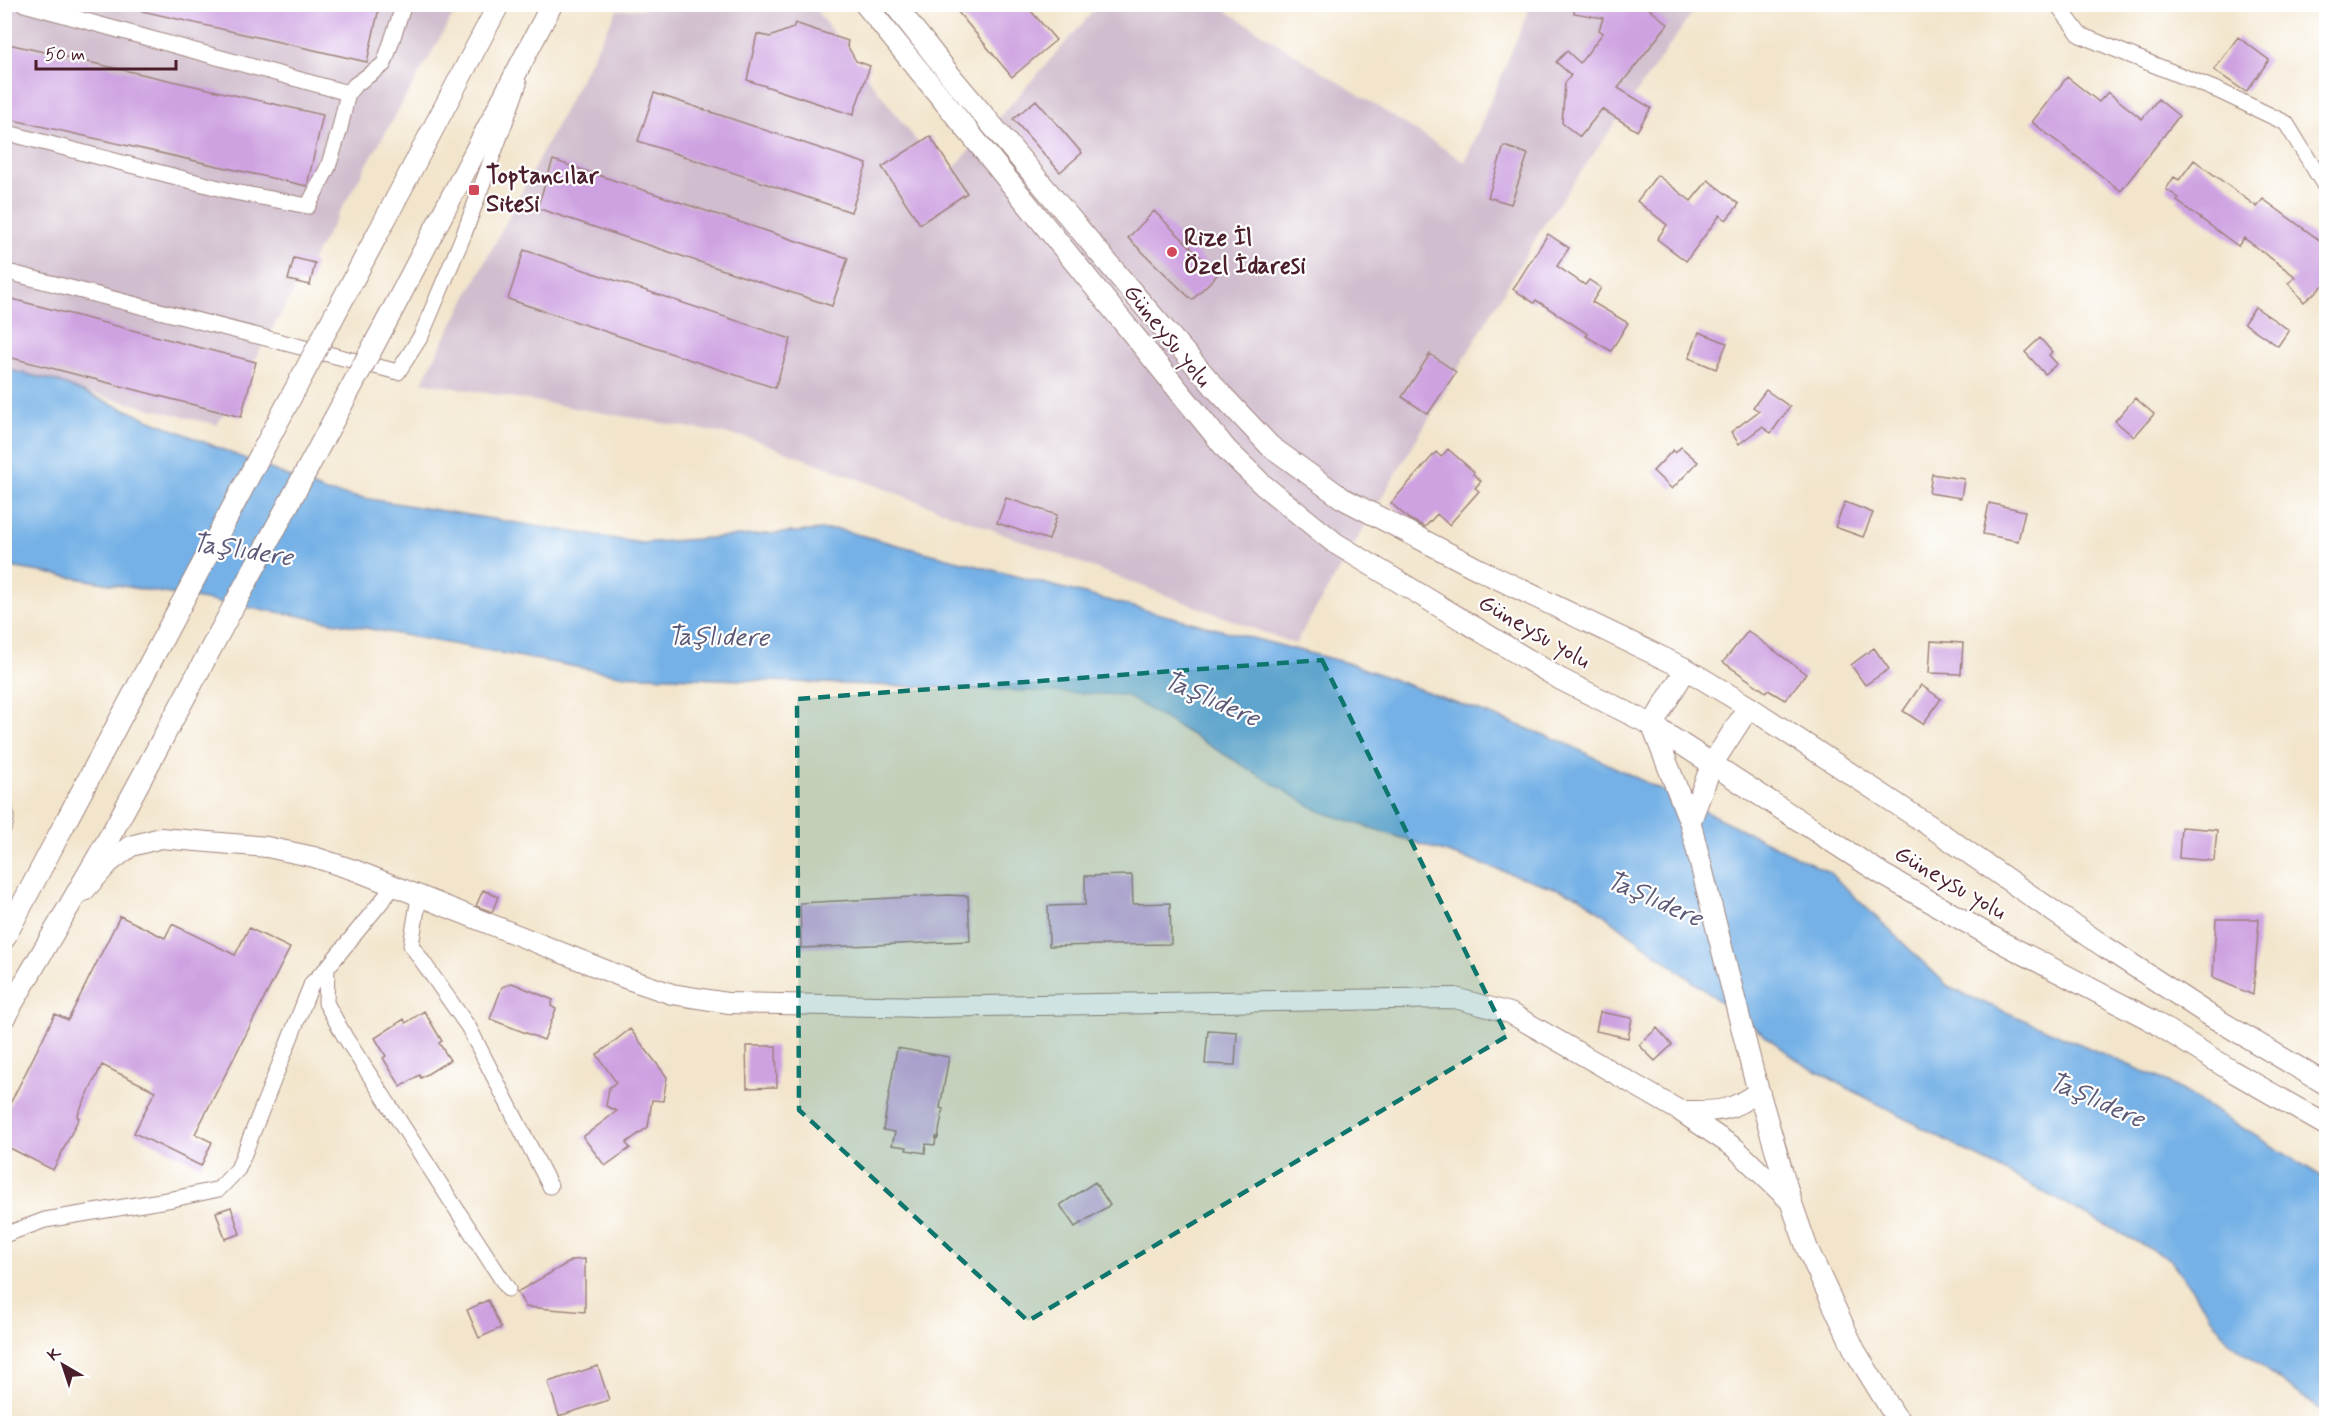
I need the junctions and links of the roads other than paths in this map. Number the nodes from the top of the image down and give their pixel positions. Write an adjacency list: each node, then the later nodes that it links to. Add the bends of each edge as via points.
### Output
1 (24, 4): 9 (street)
2 (404, 4): 9 (street, via 384,64)
3 (499, 4): 23 (main road, bridge)
4 (552, 4): 8 (main road)
5 (865, 4): 15 (main road, Güneysu yolu, via 1190,407 1263,485 1335,543 1560,679)
6 (894, 4): 13 (main road, via 1131,291 1270,446 1353,503 1480,570)
7 (2057, 4): 11 (street, via 2080,35 2219,91 2286,123)
8 (542, 24): 12 (street, via 464,234 421,336 398,372); 22 (main road, bridge, via 390,315 114,829)
9 (348, 93): 10 (street, via 328,167 308,206 234,192)
10 (4, 132)
11 (2326, 188)
12 (4, 271)
13 (1686, 669): 14 (main road); 15 (main road)
14 (1749, 707): 16 (main road); 27 (main road, via 2205,1013)
15 (1652, 725): 16 (main road, Güneysu yolu); 18 (main road)
16 (1712, 764): 18 (main road); 29 (main road, Güneysu yolu, via 1882,874 2151,1020)
17 (4, 794): 19 (lane, via 11,812 10,826)
18 (1690, 822): 26 (main road)
19 (4, 835)
20 (394, 885): 21 (street); 22 (street, via 315,857 267,847 161,838 131,846); 24 (street)
21 (419, 897): 28 (street, via 672,994 728,1003 925,1007 1455,998 1510,1013); 30 (street, via 411,945 469,1028)
22 (66, 911): 25 (main road)
23 (4, 939)
24 (327, 968): 32 (street, via 312,983 238,1169 219,1189 45,1220); 33 (street, via 326,1003 345,1037)
25 (4, 1018)
26 (1756, 1082): 28 (street, via 1741,1104 1723,1111); 31 (main road)
27 (2326, 1084)
28 (1680, 1111): 31 (street, via 1735,1148)
29 (2326, 1125)
30 (550, 1186)
31 (1791, 1202): 34 (main road, via 1807,1248 1855,1351)
32 (4, 1235)
33 (508, 1289)
34 (1902, 1424)

